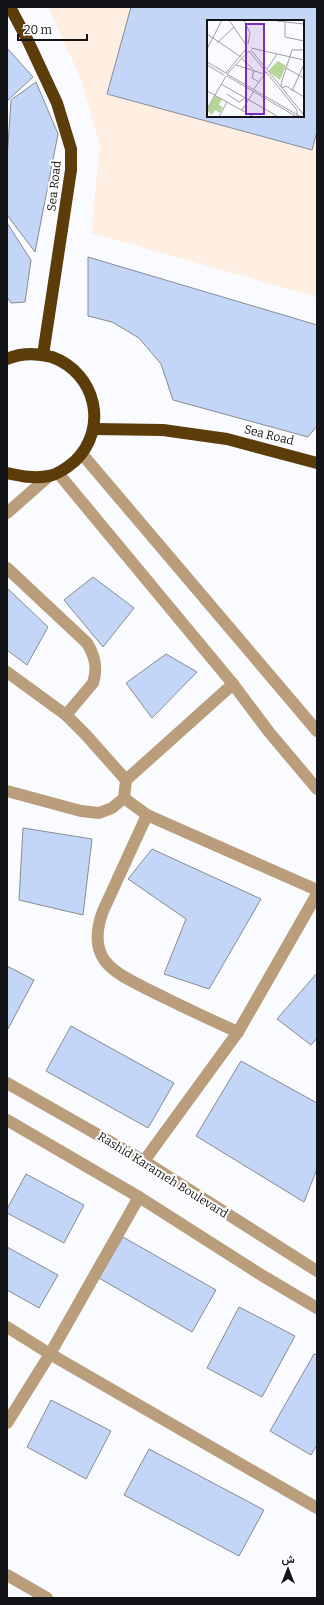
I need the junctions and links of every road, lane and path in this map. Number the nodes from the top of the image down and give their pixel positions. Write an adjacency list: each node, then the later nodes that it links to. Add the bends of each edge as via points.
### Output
1 (10, 7): 2 (highway, Sea Road, via 57,103 71,149 70,178)
2 (43, 355): 3 (highway, via 26,354); 4 (highway, via 62,361 78,373 89,390 95,409)
3 (7, 359)
4 (94, 429): 5 (highway); 6 (highway, Sea Road, via 163,430 227,440)
5 (82, 454): 8 (highway, via 71,465); 14 (street)
6 (317, 462)
7 (7, 473): 8 (highway, via 28,478)
8 (54, 474): 9 (street); 12 (street)
9 (7, 513)
10 (7, 568): 13 (street, via 87,643 95,659 93,683)
11 (7, 672): 13 (street)
12 (233, 684): 15 (street); 16 (street)
13 (66, 715): 15 (street)
14 (317, 731)
15 (126, 780): 18 (street)
16 (317, 789)
17 (7, 791): 18 (street, via 81,811 99,813 112,808)
18 (124, 798): 19 (street)
19 (148, 815): 20 (street); 22 (street, via 115,882 98,924 97,936 104,960 115,971 193,1012)
20 (317, 890)
21 (317, 894): 22 (street)
22 (238, 1032): 25 (street)
23 (7, 1083): 25 (street, Rashid Karameh Boulevard)
24 (7, 1120): 26 (street)
25 (144, 1161): 27 (street, Rashid Karameh Boulevard)
26 (139, 1197): 28 (street); 30 (street)
27 (317, 1272)
28 (317, 1308)
29 (7, 1327): 30 (street)
30 (50, 1354): 31 (street); 32 (street)
31 (7, 1423)
32 (317, 1508)
33 (7, 1575): 34 (street)
34 (47, 1598)

